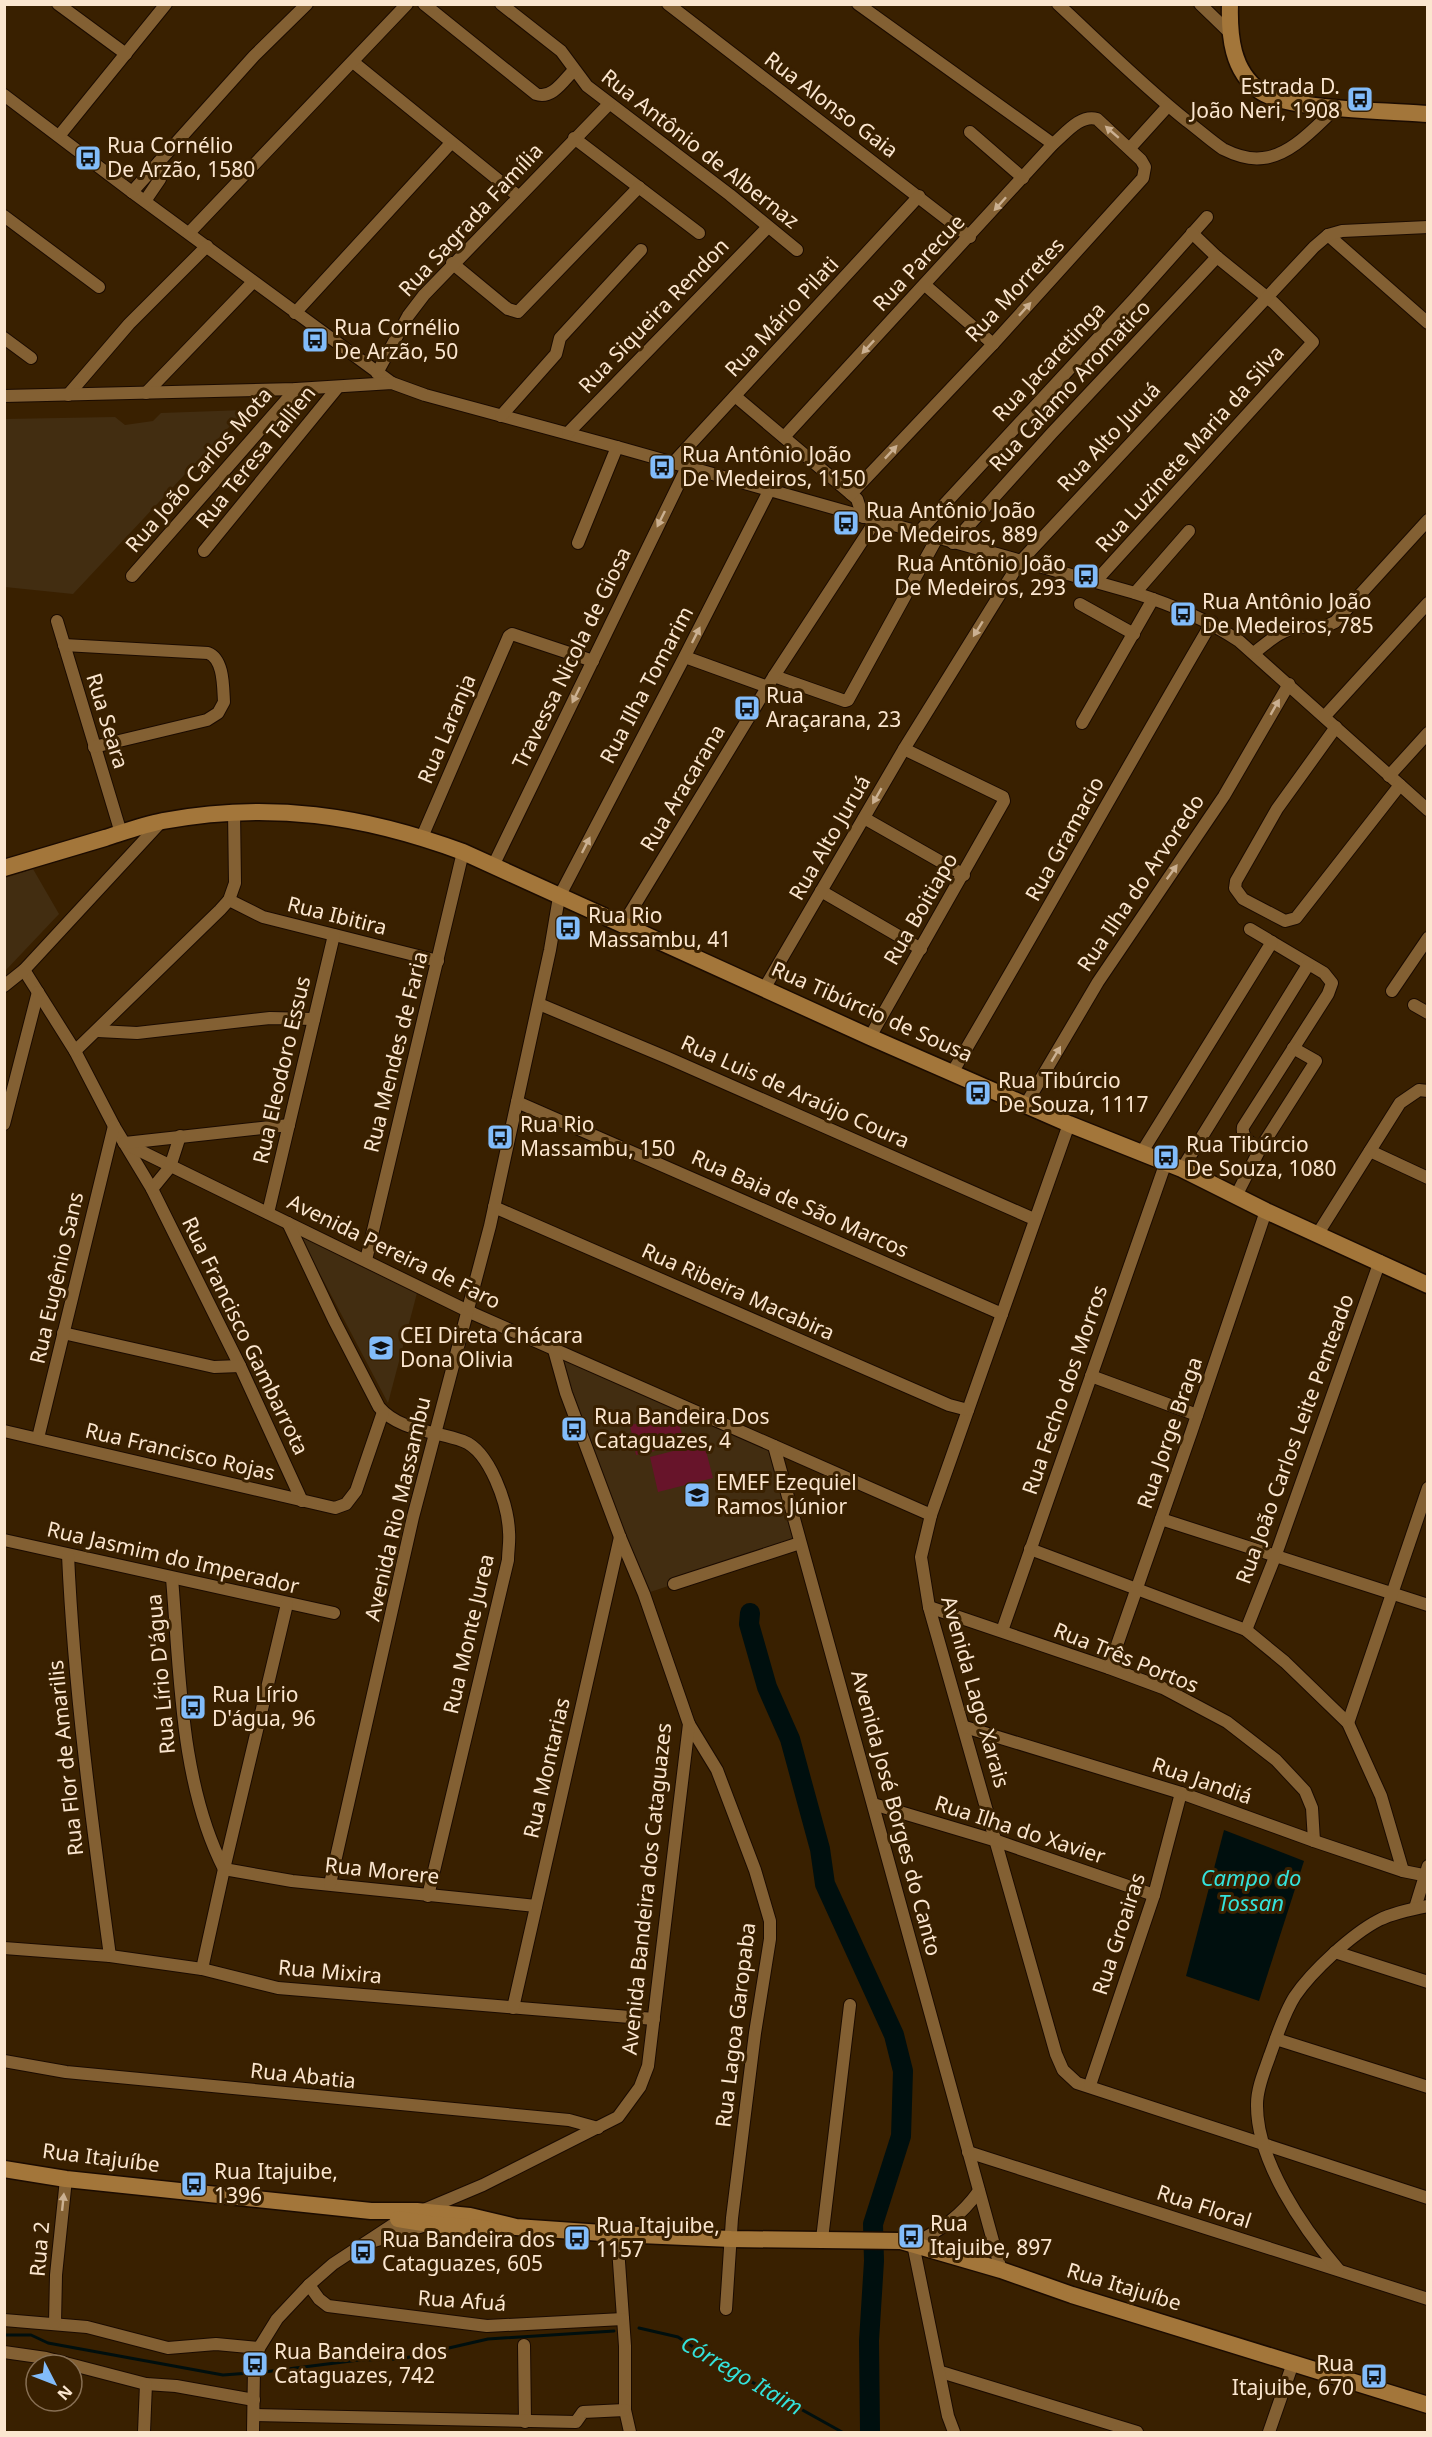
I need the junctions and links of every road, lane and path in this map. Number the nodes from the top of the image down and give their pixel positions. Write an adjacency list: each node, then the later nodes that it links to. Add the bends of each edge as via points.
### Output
1 (58, 4): 13 (street)
2 (166, 4): 13 (street)
3 (307, 4): 28 (street, via 254,56)
4 (407, 4): 14 (street)
5 (424, 4): 15 (street, via 536,94 552,93)
6 (501, 4): 15 (street, Rua Antônio de Albernaz, via 561,51)
7 (668, 4): 33 (street, Rua Alonso Gaia)
8 (858, 4): 26 (street)
9 (1058, 4): 18 (street)
10 (1200, 4): 12 (street)
11 (1230, 4): 12 (main road)
12 (1229, 32): 19 (main road, via 1242,71 1261,92 1274,99)
13 (126, 54): 23 (street)
14 (352, 62): 25 (street); 39 (street)
15 (574, 70): 17 (street, Rua Antônio de Albernaz)
16 (4, 95): 23 (street)
17 (609, 104): 24 (street, Rua Sagrada Família); 37 (street, Rua Antônio de Albernaz)
18 (1168, 106): 19 (street, via 1222,148 1252,158 1281,153); 27 (street)
19 (1337, 107): 20 (main road)
20 (1428, 114)
21 (1086, 118): 26 (street, Rua Parecue); 27 (street, Rua Morretes, one-way to 21, via 1097,119)
22 (970, 132): 29 (street)
23 (59, 136): 31 (street)
24 (574, 138): 30 (street); 32 (street, Rua Sagrada Família)
25 (451, 143): 32 (street); 53 (street)
26 (1053, 144): 29 (street, Rua Parecue)
27 (1130, 148): 56 (street, Rua Morretes, one-way to 27, via 1143,178 1145,166)
28 (159, 162): 31 (street); 34 (street, via 160,179)
29 (1023, 178): 43 (street, Rua Parecue, one-way to 43)
30 (639, 187): 40 (street); 48 (street, via 518,312 511,312)
31 (132, 192): 34 (street)
32 (518, 196): 48 (street, Rua Sagrada Família)
33 (918, 196): 43 (street, Rua Alonso Gaia); 65 (street, Rua Mário Pilati)
34 (145, 201): 39 (street)
35 (4, 216): 51 (street)
36 (1207, 217): 41 (street, Rua Jacaretinga)
37 (768, 227): 46 (street, Rua Antônio de Albernaz); 67 (street, Rua Siqueira Rendon)
38 (1428, 227): 42 (street)
39 (189, 233): 44 (street)
40 (699, 233)
41 (1192, 233): 47 (street); 78 (street, Rua Jacaretinga)
42 (1328, 235): 52 (street, Rua Alto Juruá); 54 (street)
43 (970, 237): 50 (street, Rua Parecue)
44 (207, 246): 49 (street); 63 (street, via 129,324)
45 (641, 250): 66 (street, via 560,338 556,354)
46 (796, 250)
47 (1217, 257): 52 (street); 81 (street, Rua Calamo Aromatico)
48 (453, 263): 58 (street, Rua Sagrada Família, via 408,316)
49 (253, 282): 53 (street); 62 (street)
50 (925, 285): 56 (street); 68 (street, Rua Parecue, one-way to 68)
51 (99, 287)
52 (1266, 297): 83 (street, Rua Alto Juruá); 85 (street, Rua Luzinete Maria da Silva, via 1313,342)
53 (295, 313): 58 (street)
54 (1428, 322)
55 (4, 338): 57 (street)
56 (993, 344): 73 (street, Rua Morretes, one-way to 56)
57 (31, 358)
58 (376, 373): 59 (street)
59 (392, 383): 60 (street); 66 (street)
60 (338, 387): 61 (street); 82 (street, Rua Teresa Tallien)
61 (296, 389): 62 (street); 84 (street, Rua João Carlos Mota)
62 (146, 393): 63 (street)
63 (68, 395): 64 (street)
64 (4, 396)
65 (735, 396): 68 (street); 70 (street, Rua Mário Pilati)
66 (501, 416): 67 (street)
67 (568, 433): 69 (street)
68 (784, 437): 73 (street)
69 (617, 447): 70 (street); 80 (street)
70 (673, 463): 71 (street)
71 (687, 467): 72 (street); 96 (street, Travessa Nicola de Giosa, one-way to 96)
72 (769, 490): 74 (street); 95 (street, Rua Ilha Tomarim, one-way to 72)
73 (851, 494): 74 (street, via 859,502)
74 (863, 517): 75 (street)
75 (876, 520): 78 (street); 97 (street, Rua Aracarana)
76 (1428, 520): 94 (street, via 1335,622 1290,629)
77 (1189, 531): 86 (street)
78 (918, 533): 79 (street)
79 (937, 538): 81 (street); 97 (street, via 849,700)
80 (578, 543)
81 (953, 543): 83 (street)
82 (204, 551)
83 (1020, 562): 85 (street); 104 (street, Rua Alto Juruá, one-way to 104)
84 (132, 576)
85 (1095, 582): 86 (street)
86 (1135, 593): 87 (street)
87 (1153, 599): 91 (street); 92 (street)
88 (1428, 603): 99 (street)
89 (1080, 604): 92 (street)
90 (57, 621): 93 (street, Rua Seara)
91 (1212, 622): 94 (street); 141 (street, Rua Gramacio)
92 (1134, 634): 100 (street)
93 (64, 645): 103 (street, Rua Seara); 103 (street, via 208,653 220,665 224,702 213,717)
94 (1254, 653): 98 (street)
95 (685, 657): 97 (street); 118 (street, Rua Ilha Tomarim, one-way to 95)
96 (593, 661): 112 (street, Rua Laranja, via 513,634 509,636); 114 (street, Travessa Nicola de Giosa, one-way to 114)
97 (771, 681): 120 (street, Rua Aracarana)
98 (1289, 684): 99 (street); 144 (street, Rua Ilha do Arvoredo, one-way to 98, via 1098,982 1212,814)
99 (1325, 716): 101 (street)
100 (1082, 723)
101 (1336, 726): 105 (street); 106 (street, via 1277,809 1236,881 1240,897 1285,921 1296,918)
102 (1428, 734): 105 (street)
103 (94, 747): 111 (street, Rua Seara)
104 (904, 749): 109 (street, Rua Alto Juruá, one-way to 109); 116 (street, Rua Boitiapo, via 1003,797)
105 (1389, 776): 106 (street)
106 (1400, 786): 107 (street)
107 (1428, 810)
108 (234, 812): 110 (main road, Rua Tibúrcio de Sousa); 112 (main road, Rua Tibúrcio de Sousa, via 328,815); 119 (street, via 235,883)
109 (864, 818): 116 (street); 117 (street, Rua Alto Juruá)
110 (161, 822): 111 (main road, Rua Tibúrcio de Sousa); 128 (street)
111 (121, 833): 115 (main road, Rua Tibúrcio de Sousa)
112 (422, 837): 113 (main road, Rua Tibúrcio de Sousa)
113 (463, 852): 114 (main road, Rua Tibúrcio de Sousa); 126 (street, Rua Mendes de Faria)
114 (493, 866): 118 (main road, Rua Tibúrcio de Sousa)
115 (4, 868)
116 (964, 875): 125 (street, Rua Boitiapo)
117 (821, 891): 125 (street); 130 (street, Rua Alto Juruá)
118 (559, 897): 120 (main road, Rua Tibúrcio de Sousa); 133 (street, Avenida Rio Massambu)
119 (229, 900): 122 (street, Rua Ibitira, via 262,917); 137 (street)
120 (622, 926): 130 (main road, Rua Tibúrcio de Sousa)
121 (1250, 929): 124 (street)
122 (334, 935): 126 (street, Rua Ibitira); 136 (street, Rua Eleodoro Essus)
123 (1428, 938): 131 (street)
124 (1272, 942): 127 (street); 153 (street)
125 (921, 949): 138 (street, Rua Boitiapo)
126 (438, 961): 166 (street, Rua Mendes de Faria)
127 (1308, 964): 139 (street, via 1327,976 1332,987); 156 (street)
128 (24, 970): 129 (street); 132 (street)
129 (4, 986)
130 (764, 989): 138 (main road, Rua Tibúrcio de Sousa)
131 (1392, 991)
132 (38, 992): 140 (street); 145 (street)
133 (539, 1004): 143 (street, Avenida Rio Massambu); 163 (street, Rua Luis de Araújo Coura)
134 (1414, 1005): 135 (street)
135 (1428, 1013)
136 (314, 1019): 137 (street, via 270,1018 137,1033); 147 (street, Rua Eleodoro Essus)
137 (98, 1031): 140 (street)
138 (870, 1037): 141 (main road, Rua Tibúrcio de Sousa)
139 (1293, 1048): 151 (street, via 1243,1127 1245,1138); 151 (street, via 1316,1061)
140 (75, 1051): 148 (street)
141 (952, 1073): 144 (main road, Rua Tibúrcio de Sousa)
142 (1428, 1091): 152 (street, via 1419,1090 1400,1102)
143 (517, 1102): 160 (street, Avenida Rio Massambu); 170 (street, Rua Baia de São Marcos)
144 (1026, 1104): 146 (main road, Rua Tibúrcio de Sousa)
145 (4, 1124)
146 (1069, 1124): 153 (main road, Rua Tibúrcio de Sousa); 163 (street, Avenida Lago Xarais)
147 (289, 1125): 149 (street); 162 (street, Rua Eleodoro Essus)
148 (114, 1126): 150 (street); 171 (street, Rua Eugênio Sans)
149 (180, 1136): 150 (street); 155 (street)
150 (124, 1143): 155 (street, Avenida Pereira de Faro); 158 (street, Rua Francisco Gambarrota)
151 (1260, 1149): 159 (street)
152 (1370, 1151): 157 (street); 165 (street)
153 (1142, 1152): 154 (main road, Rua Tibúrcio de Sousa)
154 (1166, 1162): 156 (main road, Rua Tibúrcio de Sousa); 174 (street, Rua Fecho dos Morros)
155 (170, 1167): 158 (street); 162 (street, Avenida Pereira de Faro)
156 (1182, 1169): 159 (main road, Rua Tibúrcio de Sousa)
157 (1428, 1178)
158 (152, 1189): 173 (street, Rua Francisco Gambarrota)
159 (1236, 1196): 161 (main road, Rua Tibúrcio de Sousa)
160 (494, 1207): 169 (street, Avenida Rio Massambu); 175 (street, Rua Ribeira Macabira, via 949,1406)
161 (1266, 1211): 165 (main road, Rua Tibúrcio de Sousa); 177 (street, Rua Jorge Braga)
162 (268, 1213): 164 (street, Avenida Pereira de Faro)
163 (1034, 1219): 170 (street, Avenida Lago Xarais)
164 (288, 1223): 166 (street, Avenida Pereira de Faro); 176 (street)
165 (1317, 1235): 167 (main road, Rua Tibúrcio de Sousa)
166 (366, 1260): 169 (street, Avenida Pereira de Faro)
167 (1380, 1261): 168 (main road, Rua Tibúrcio de Sousa); 191 (street, Rua João Carlos Leite Penteado)
168 (1428, 1285)
169 (468, 1311): 172 (street, Avenida Pereira de Faro); 179 (street, Avenida Rio Massambu)
170 (1002, 1314): 175 (street, Avenida Lago Xarais)
171 (63, 1334): 173 (street, via 214,1366); 180 (street, Rua Eugênio Sans)
172 (554, 1350): 181 (street, Avenida Pereira de Faro); 186 (street, Avenida Bandeira dos Cataguazes)
173 (240, 1366): 183 (street, Rua Francisco Gambarrota)
174 (1091, 1376): 177 (street); 189 (street, Rua Fecho dos Morros)
175 (968, 1410): 184 (street, Avenida Lago Xarais)
176 (383, 1412): 179 (street, Rua Monte Jurea); 183 (street, Rua Francisco Rojas, via 356,1491 346,1504 335,1508)
177 (1197, 1415): 185 (street, Rua Jorge Braga)
178 (4, 1431): 180 (street, Rua Francisco Rojas)
179 (435, 1435): 213 (street, Avenida Rio Massambu); 215 (street, Rua Monte Jurea, via 463,1441 479,1452 499,1489 509,1533 508,1560)
180 (38, 1438): 183 (street, Rua Francisco Rojas)
181 (774, 1446): 184 (street, Avenida Pereira de Faro); 188 (street, Avenida José Borges do Canto)
182 (1428, 1488): 195 (street)
183 (302, 1501)
184 (931, 1515): 198 (street, Avenida Lago Xarais, via 921,1557)
185 (1161, 1520): 191 (street); 194 (street, Rua Jorge Braga)
186 (620, 1537): 204 (street, Avenida Bandeira dos Cataguazes); 216 (street, Rua Montarias)
187 (4, 1540): 190 (street, Rua Jasmim do Imperador)
188 (800, 1543): 193 (street); 207 (street, Avenida José Borges do Canto)
189 (1030, 1549): 194 (street); 201 (street, Rua Fecho dos Morros)
190 (68, 1555): 192 (street, Rua Jasmim do Imperador); 221 (street, Rua Flor de Amarilis, via 81,1721)
191 (1275, 1557): 195 (street); 200 (street, Rua João Carlos Leite Penteado)
192 (172, 1578): 196 (street, Rua Jasmim do Imperador); 210 (street, Rua Lírio D'água, via 190,1766 203,1820)
193 (674, 1584)
194 (1137, 1588): 200 (street); 202 (street, Rua Jorge Braga)
195 (1391, 1593): 197 (street); 203 (street)
196 (287, 1604): 199 (street, Rua Jasmim do Imperador); 210 (street)
197 (1428, 1605)
198 (929, 1606): 201 (street, Rua Três Portos); 205 (street, Avenida Lago Xarais)
199 (334, 1613)
200 (1246, 1630): 203 (street)
201 (1002, 1631): 202 (street, Rua Três Portos)
202 (1108, 1668): 209 (street, Rua Três Portos, via 1163,1689 1227,1722 1276,1760 1305,1791 1312,1808)
203 (1348, 1723): 211 (street, via 1381,1796)
204 (689, 1724): 226 (street, Avenida Bandeira dos Cataguazes); 246 (street, Rua Lagoa Garopaba, via 717,1770 770,1921)
205 (965, 1727): 206 (street, Rua Jandiá); 208 (street, Avenida Lago Xarais)
206 (1181, 1793): 209 (street, Rua Jandiá); 214 (street, Rua Groairas)
207 (873, 1804): 208 (street, Rua Ilha do Xavier); 233 (street, Avenida José Borges do Canto)
208 (998, 1842): 214 (street, Rua Ilha do Xavier); 229 (street, Avenida Lago Xarais, via 1056,2054 1071,2079)
209 (1314, 1842): 211 (street, Rua Jandiá)
210 (224, 1869): 213 (street, Rua Morere); 222 (street)
211 (1403, 1871): 212 (street, Rua Jandiá)
212 (1427, 1872): 218 (street)
213 (330, 1884): 215 (street, Rua Morere)
214 (1154, 1895): 229 (street, Rua Groairas)
215 (428, 1896): 216 (street, Rua Morere)
216 (536, 1906): 225 (street, Rua Montarias)
217 (1428, 1906): 218 (street)
218 (1414, 1908): 220 (street, via 1379,1920)
219 (4, 1948): 221 (street, Rua Mixira)
220 (1335, 1952): 223 (street); 227 (street, via 1295,1997)
221 (110, 1956): 222 (street, Rua Mixira)
222 (202, 1969): 225 (street, Rua Mixira, via 278,1988)
223 (1428, 1982)
224 (850, 2005): 247 (street)
225 (513, 2008): 226 (street, Rua Mixira)
226 (654, 2019): 231 (street, Avenida Bandeira dos Cataguazes, via 648,2066 640,2087 618,2117)
227 (1276, 2038): 230 (street); 232 (street, via 1257,2103)
228 (4, 2061): 231 (street, Rua Abatia, via 66,2072 569,2120)
229 (1090, 2085): 232 (street, Avenida Lago Xarais)
230 (1428, 2087)
231 (598, 2128): 236 (street, Avenida Bandeira dos Cataguazes)
232 (1264, 2146): 238 (street, Avenida Lago Xarais); 251 (street, via 1309,2236)
233 (968, 2152): 237 (street, Avenida José Borges do Canto); 251 (street, Rua Floral)
234 (4, 2169): 235 (main road, Rua Itajuíbe)
235 (66, 2179): 239 (main road, Rua Itajuíbe); 257 (street, Rua 2, one-way to 235)
236 (483, 2185): 240 (street, Avenida Bandeira dos Cataguazes); 241 (street, Avenida Bandeira dos Cataguazes)
237 (979, 2191): 249 (street, via 955,2220); 250 (street, Avenida José Borges do Canto)
238 (1428, 2198)
239 (371, 2211): 240 (main road, Rua Itajuíbe); 242 (main road, Rua Itajuíbe)
240 (417, 2211): 241 (main road, Rua Itajuíbe); 242 (street, Avenida Bandeira dos Cataguazes)
241 (445, 2214): 243 (street, Avenida Bandeira dos Cataguazes); 244 (main road, Rua Itajuíbe)
242 (400, 2220): 243 (main road, Rua Itajuíbe); 248 (street, Avenida Bandeira dos Cataguazes)
243 (429, 2224): 244 (main road, Rua Itajuíbe, via 484,2229); 248 (street, Avenida Bandeira dos Cataguazes)
244 (516, 2226): 245 (main road, Rua Itajuíbe)
245 (617, 2234): 246 (main road, Rua Itajuíbe); 256 (street)
246 (731, 2239): 247 (main road, Rua Itajuíbe); 254 (street, Rua Lagoa Garopaba)
247 (822, 2239): 249 (main road, Rua Itajuíbe)
248 (364, 2243): 252 (street, Avenida Bandeira dos Cataguazes)
249 (913, 2244): 250 (main road, Rua Itajuíbe); 262 (street)
250 (1002, 2270): 261 (main road, Rua Itajuíbe)
251 (1338, 2270): 253 (street, Rua Floral)
252 (309, 2285): 256 (street, Rua Afuá, via 328,2306 462,2324); 259 (street, Avenida Bandeira dos Cataguazes, via 277,2319)
253 (1428, 2299)
254 (726, 2309)
255 (4, 2320): 257 (street)
256 (623, 2321): 266 (street)
257 (55, 2323): 259 (street, via 87,2327 168,2348 216,2344)
258 (524, 2345): 268 (street)
259 (258, 2348): 264 (street, Avenida Bandeira dos Cataguazes)
260 (4, 2352): 263 (street, via 46,2358)
261 (1293, 2362): 265 (main road, Rua Itajuíbe); 274 (street)
262 (941, 2372): 272 (street); 273 (street)
263 (146, 2384): 264 (street); 269 (street)
264 (255, 2394): 267 (street, Avenida Bandeira dos Cataguazes)
265 (1428, 2405)
266 (625, 2410): 268 (street, via 582,2412 576,2422); 271 (street)
267 (254, 2415): 268 (street); 270 (street, Avenida Bandeira dos Cataguazes)
268 (530, 2425)
269 (144, 2433)
270 (253, 2433)
271 (630, 2433)
272 (954, 2433)
273 (1137, 2433)
274 (1269, 2433)

